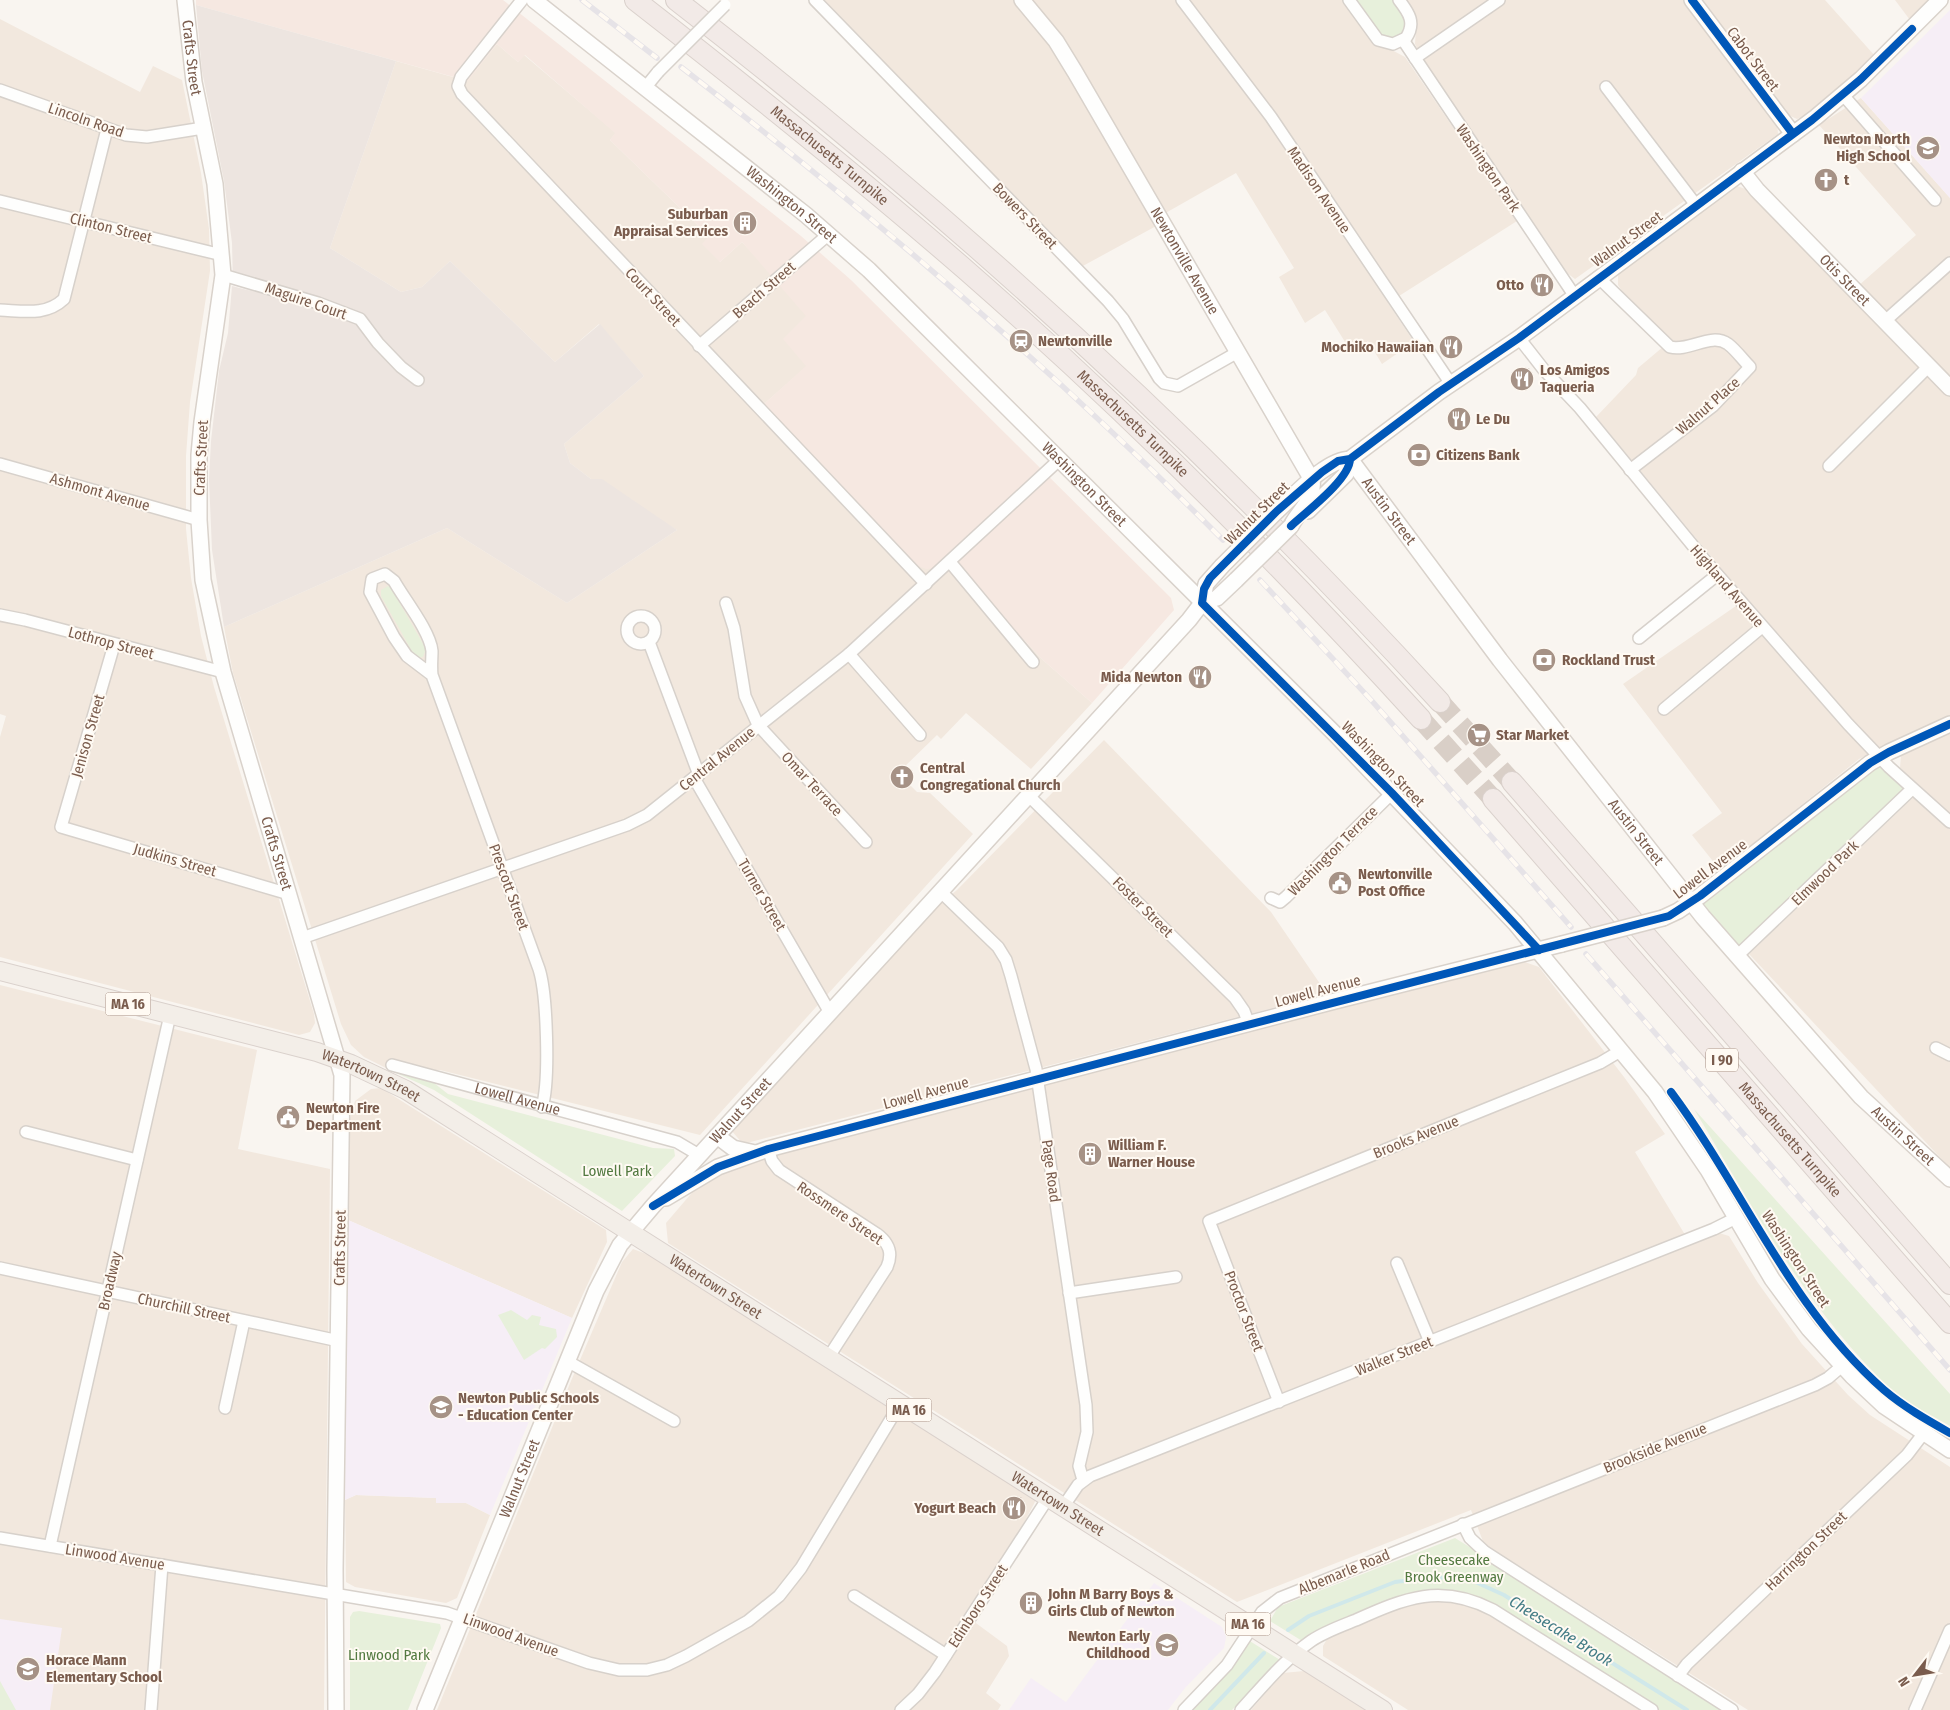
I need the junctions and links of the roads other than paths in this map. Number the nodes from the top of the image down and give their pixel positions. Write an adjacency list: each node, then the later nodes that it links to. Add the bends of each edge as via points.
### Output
1 (185, 0): 21 (main road, Crafts Street, via 194,82)
2 (522, 0): 38 (street, Court Street, via 461,77 459,90)
3 (534, 0): 18 (main road, Washington Street)
4 (635, 0): 68 (highway, Massachusetts Turnpike, via 838,161 1038,335 1212,500)
5 (676, 0): 66 (highway, Massachusetts Turnpike, via 847,135 1086,344 1301,553)
6 (815, 0): 39 (street, Bowers Street, via 1108,301 1123,318 1164,383 1178,386)
7 (1022, 0): 39 (main road, Newtonville Avenue, via 1056,41)
8 (1182, 0): 42 (street, Madison Avenue, via 1265,109)
9 (1349, 0): 15 (street, via 1378,40 1393,44)
10 (1399, 0): 15 (street, via 1411,17 1412,25)
11 (1499, 0): 16 (street)
12 (1692, 0): 23 (main road, Cabot Street)
13 (1940, 0): 20 (main road, Walnut Street)
14 (728, 2): 18 (street, bridge)
15 (1403, 40): 16 (street, Washington Park)
16 (1414, 58): 34 (street, Washington Park)
17 (1606, 87): 27 (street)
18 (645, 88): 29 (main road, Washington Street)
19 (0, 90): 22 (street, Lincoln Road)
20 (1843, 95): 23 (main road, Walnut Street); 26 (street)
21 (203, 128): 22 (street, Lincoln Road, via 147,137); 30 (main road, Crafts Street, via 215,184)
22 (107, 129): 28 (street)
23 (1793, 134): 24 (main road, Walnut Street)
24 (1742, 172): 27 (main road, Walnut Street); 36 (main road, Otis Street)
25 (0, 200): 28 (street, Clinton Street)
26 (1935, 200)
27 (1696, 205): 33 (main road, Walnut Street)
28 (84, 222): 30 (street, Clinton Street); 35 (street, via 64,299 54,308 39,312)
29 (829, 234): 38 (street, Beach Street); 44 (main road, Washington Street, via 919,318)
30 (222, 255): 32 (main road, Crafts Street)
31 (1950, 263): 36 (street)
32 (223, 275): 41 (street, Maguire Court, via 310,300 360,319 378,343); 50 (main road, Crafts Street, via 202,422)
33 (1598, 277): 34 (main road, Walnut Street); 48 (street, Walnut Place, via 1670,347 1678,349 1712,340 1721,341 1750,367 1713,406)
34 (1574, 296): 37 (main road, Walnut Street)
35 (0, 310)
36 (1885, 321): 40 (main road, Otis Street)
37 (1518, 338): 42 (main road, Walnut Street); 48 (street, Highland Avenue)
38 (699, 346): 54 (street, Court Street)
39 (1238, 352): 49 (main road, Newtonville Avenue)
40 (1929, 366): 43 (main road, Otis Street); 47 (street)
41 (418, 380)
42 (1451, 384): 45 (main road, Walnut Street)
43 (1950, 388)
44 (1060, 459): 52 (street, Central Avenue); 56 (main road, Washington Street)
45 (1350, 459): 49 (main road, Walnut Street, via 1338,461); 51 (main road, Walnut Street, via 1341,480); 86 (main road, Austin Street, via 1500,660)
46 (0, 464): 50 (street, Ashmont Avenue)
47 (1829, 466)
48 (1630, 470): 53 (street, Highland Avenue)
49 (1312, 480): 51 (main road, via 1311,498); 56 (main road, Walnut Street, bridge, via 1206,584)
50 (199, 520): 64 (main road, Crafts Street, via 203,580)
51 (1291, 526): 56 (main road, Walnut Street, bridge, via 1217,598)
52 (950, 562): 54 (street, Central Avenue); 63 (street)
53 (1717, 575): 58 (street, Highland Avenue); 59 (street)
54 (926, 584): 62 (street, Central Avenue)
55 (726, 603): 70 (street, Omar Terrace, via 734,628 745,696)
56 (1202, 604): 76 (main road, Washington Street); 77 (main road, Walnut Street)
57 (0, 615): 61 (street, Lothrop Street)
58 (1762, 627): 67 (street); 72 (street, Highland Avenue)
59 (1639, 638)
60 (649, 642): 73 (street, Turner Street)
61 (114, 645): 64 (street, Lothrop Street); 80 (street, Jenison Street)
62 (849, 654): 70 (street, Central Avenue); 71 (street)
63 (1033, 662)
64 (223, 672): 84 (main road, Crafts Street)
65 (432, 675): 65 (street, Prescott Street, via 432,651 428,638 394,581 385,574 372,579 370,592 394,637 406,656); 82 (street, Prescott Street)
66 (1440, 702)
67 (1664, 709)
68 (1421, 719)
69 (1950, 724): 72 (main road, Lowell Avenue)
70 (758, 725): 73 (street, Central Avenue); 81 (street, Omar Terrace)
71 (920, 734)
72 (1879, 758): 75 (street, Highland Avenue); 86 (main road, Lowell Avenue)
73 (696, 777): 82 (street, Central Avenue, via 647,815 627,825); 91 (street, Turner Street)
74 (1512, 782): 114 (highway, Massachusetts Turnpike / I 90)
75 (1912, 789): 79 (street, Highland Avenue); 89 (street, Elmwood Park)
76 (1392, 793): 85 (street, Washington Terrace, via 1286,897 1280,902); 88 (main road, Washington Street)
77 (1030, 796): 83 (main road, Walnut Street); 93 (street, Foster Street, via 1234,998)
78 (1493, 799): 118 (highway, Massachusetts Turnpike / I 90)
79 (1950, 822)
80 (61, 827): 84 (street, Judkins Street)
81 (866, 842)
82 (502, 868): 87 (street, Central Avenue); 100 (street, Prescott Street, via 544,991 545,1085)
83 (940, 891): 91 (main road, Walnut Street); 99 (street, Page Road, via 989,936 1006,960)
84 (289, 894): 87 (main road, Crafts Street)
85 (1271, 898)
86 (1691, 902): 88 (main road, Lowell Avenue, bridge, via 1663,918); 89 (main road, Austin Street)
87 (302, 938): 97 (main road, Crafts Street)
88 (1539, 950): 93 (main road, Lowell Avenue); 95 (main road, Washington Street)
89 (1737, 956): 106 (main road, Austin Street, via 1861,1097)
90 (0, 972): 92 (main road, Watertown Street / MA 16)
91 (829, 1012): 102 (main road, Walnut Street)
92 (170, 1015): 97 (main road, Watertown Street / MA 16); 105 (street, Broadway)
93 (1249, 1024): 99 (main road, Lowell Avenue)
94 (1936, 1048): 96 (street)
95 (1622, 1050): 108 (main road, Washington Street, via 1680,1127); 109 (street, Brooks Avenue, via 1600,1063)
96 (1950, 1055)
97 (339, 1059): 110 (main road, Watertown Street / MA 16, via 406,1090); 119 (main road, Crafts Street, via 342,1081)
98 (392, 1065): 100 (street, Lowell Avenue)
99 (1037, 1078): 103 (main road, Lowell Avenue); 116 (street, Page Road)
100 (542, 1107): 104 (street, Lowell Avenue, via 678,1142)
101 (26, 1132): 105 (street)
102 (717, 1136): 103 (main road, Lowell Avenue, via 733,1148); 104 (main road, Walnut Street)
103 (761, 1151): 107 (main road, Lowell Avenue, via 713,1170); 121 (street, Rossmere Street, via 779,1170 877,1234 889,1249 887,1267)
104 (699, 1155): 107 (main road, Walnut Street)
105 (137, 1160): 115 (street, Broadway)
106 (1950, 1179)
107 (653, 1206): 110 (main road, Walnut Street)
108 (1736, 1218): 120 (street, Walker Street); 123 (main road, Washington Street, via 1789,1304)
109 (1209, 1221): 124 (street, Proctor Street)
110 (629, 1232): 121 (main road, Watertown Street / MA 16); 122 (main road, Walnut Street, via 600,1283)
111 (1397, 1263): 120 (street)
112 (0, 1268): 115 (street, Churchill Street)
113 (1176, 1277): 116 (street)
114 (1950, 1284)
115 (108, 1291): 117 (street, Churchill Street); 135 (street, Broadway)
116 (1069, 1294): 130 (street, Page Road, via 1087,1413 1087,1432 1079,1466)
117 (244, 1321): 119 (street, Churchill Street); 126 (street)
118 (1950, 1323)
119 (339, 1341): 137 (main road, Crafts Street)
120 (1430, 1342): 124 (street, Walker Street)
121 (828, 1358): 125 (main road, Watertown Street / MA 16)
122 (567, 1361): 127 (street); 139 (main road, Walnut Street)
123 (1842, 1366): 128 (main road, Washington Street, via 1884,1406); 133 (street, Brookside Avenue, via 1815,1384)
124 (1279, 1402): 130 (street, Walker Street)
125 (900, 1404): 131 (main road, Watertown Street / MA 16); 139 (street, Linwood Avenue, via 788,1585 754,1616 680,1660 647,1670 604,1667)
126 (225, 1408)
127 (674, 1421)
128 (1923, 1434): 129 (main road, Washington Street); 144 (street, Harrington Street, via 1907,1455)
129 (1950, 1450)
130 (1084, 1480): 132 (street)
131 (1048, 1498): 132 (main road, Watertown Street / MA 16); 143 (street, Edinboro Street)
132 (1063, 1507): 140 (main road, Watertown Street / MA 16)
133 (1464, 1524): 140 (street, Albemarle Road, via 1286,1595 1266,1608); 144 (street, via 1473,1542 1485,1552)
134 (0, 1538): 135 (street, Linwood Avenue)
135 (50, 1546): 136 (street, Linwood Avenue)
136 (162, 1565): 137 (street, Linwood Avenue); 145 (street)
137 (336, 1594): 139 (street, Linwood Avenue); 146 (main road, Crafts Street)
138 (854, 1596): 143 (street)
139 (463, 1617): 147 (main road, Walnut Street)
140 (1252, 1626): 142 (main road, Watertown Street / MA 16); 149 (street, Albemarle Road, via 1227,1665)
141 (1950, 1630): 154 (street)
142 (1296, 1654): 150 (street); 151 (main road, Watertown Street / MA 16); 152 (street, via 1322,1635 1394,1604 1421,1596 1454,1596 1500,1614)
143 (946, 1656): 148 (street, Edinboro Street, via 924,1687)
144 (1678, 1676): 153 (street)
145 (151, 1710)
146 (336, 1710)
147 (425, 1710)
148 (901, 1710)
149 (1184, 1710)
150 (1241, 1710)
151 (1384, 1710)
152 (1652, 1710)
153 (1732, 1710)
154 (1915, 1710)

